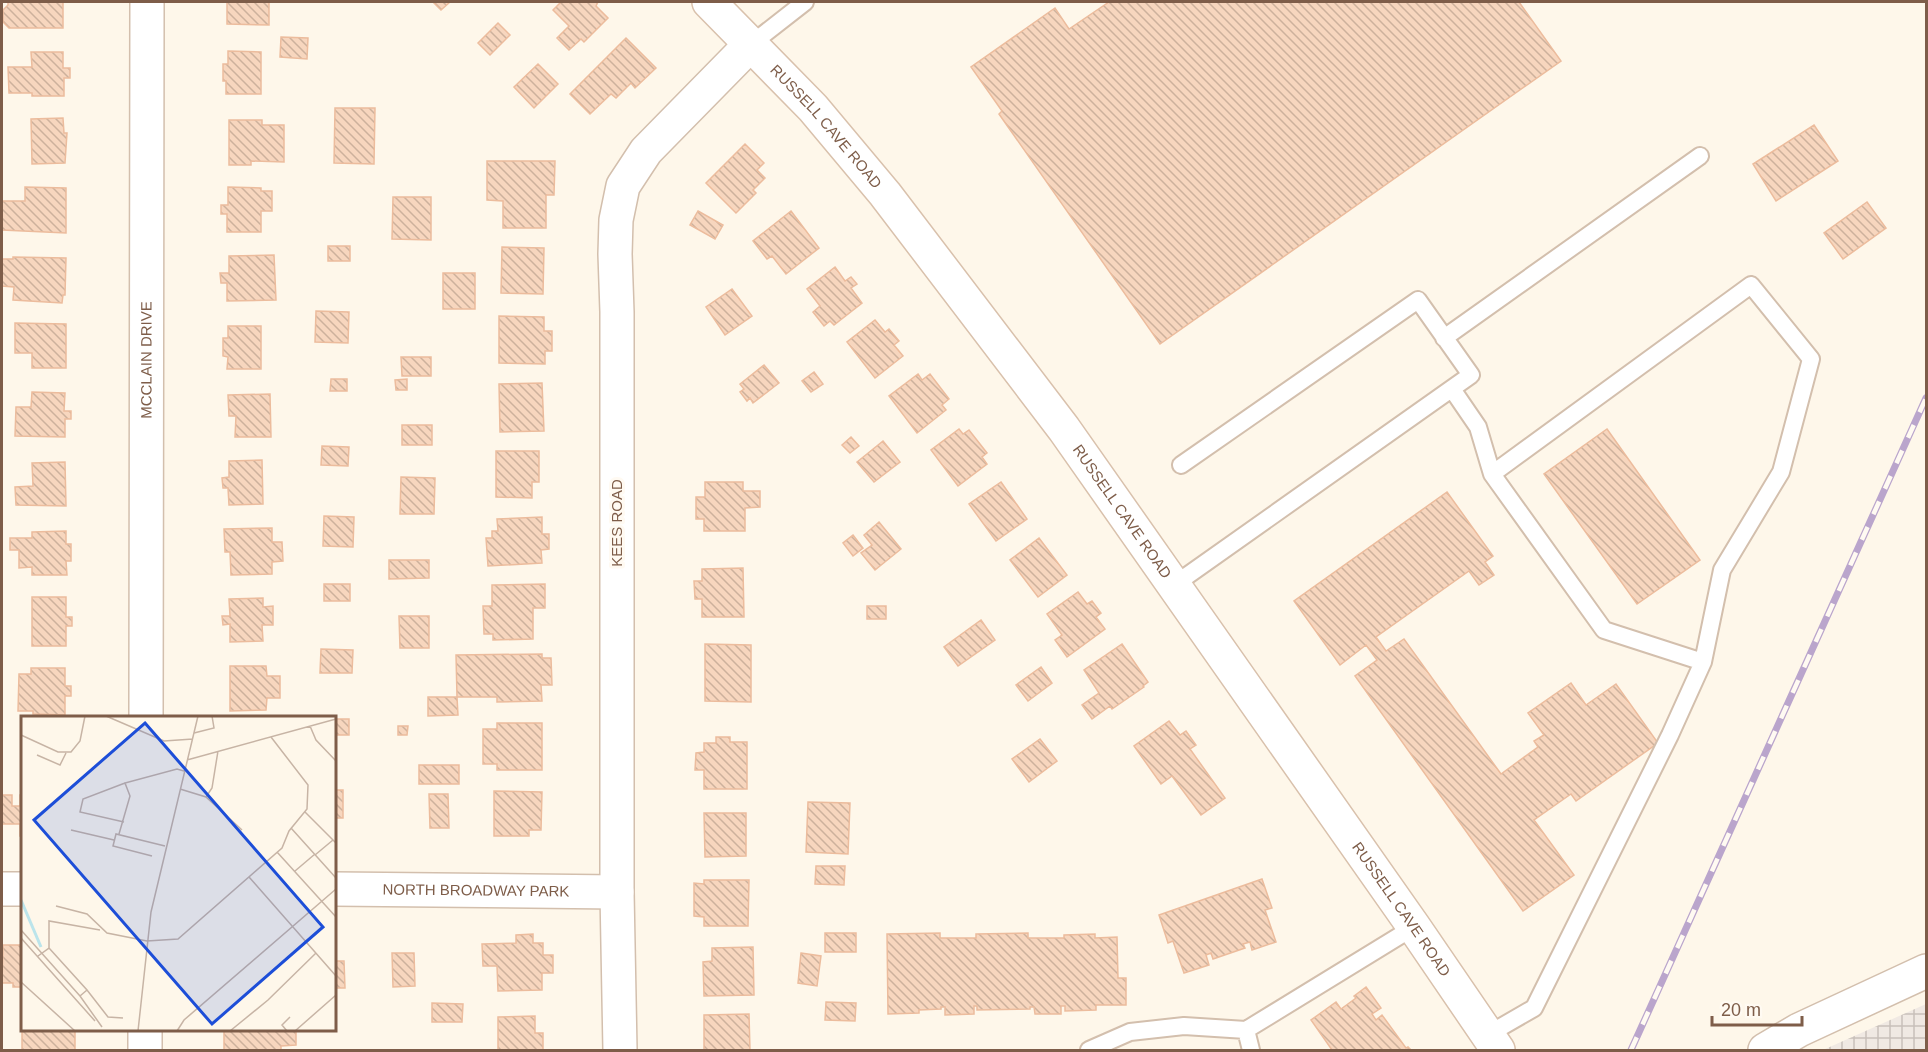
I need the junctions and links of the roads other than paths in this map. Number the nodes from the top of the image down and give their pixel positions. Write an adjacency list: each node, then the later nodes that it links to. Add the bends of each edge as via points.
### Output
1 (147, 2): 12 (street, MCCLAIN DRIVE)
2 (709, 2): 4 (street, RUSSELL CAVE ROAD)
3 (805, 2): 4 (lane)
4 (750, 45): 10 (street, RUSSELL CAVE ROAD, via 813,108 885,194 1064,429); 16 (street, KEES ROAD, via 646,151 623,186 616,220)
5 (1700, 156): 6 (lane)
6 (1444, 338): 7 (lane, via 1471,375); 8 (lane, via 1418,300)
7 (1452, 389): 9 (lane, via 1478,427); 10 (lane)
8 (1181, 465)
9 (1492, 474): 11 (lane, via 1604,630); 11 (lane, via 1751,285 1811,359 1781,472 1722,570)
10 (1174, 585): 17 (street, RUSSELL CAVE ROAD)
11 (1703, 662): 21 (lane, via 1534,1008)
12 (146, 716)
13 (2, 889): 14 (street)
14 (21, 889)
15 (336, 889): 16 (street, NORTH BROADWAY PARK)
16 (617, 892): 23 (street, KEES ROAD)
17 (1414, 927): 19 (lane); 21 (street, RUSSELL CAVE ROAD)
18 (1926, 971): 26 (street)
19 (1246, 1030): 24 (lane, via 1184,1026 1130,1032); 25 (lane)
20 (145, 1031): 22 (street)
21 (1492, 1042)
22 (145, 1050)
23 (620, 1050)
24 (1089, 1050)
25 (1251, 1050)
26 (1765, 1050)

